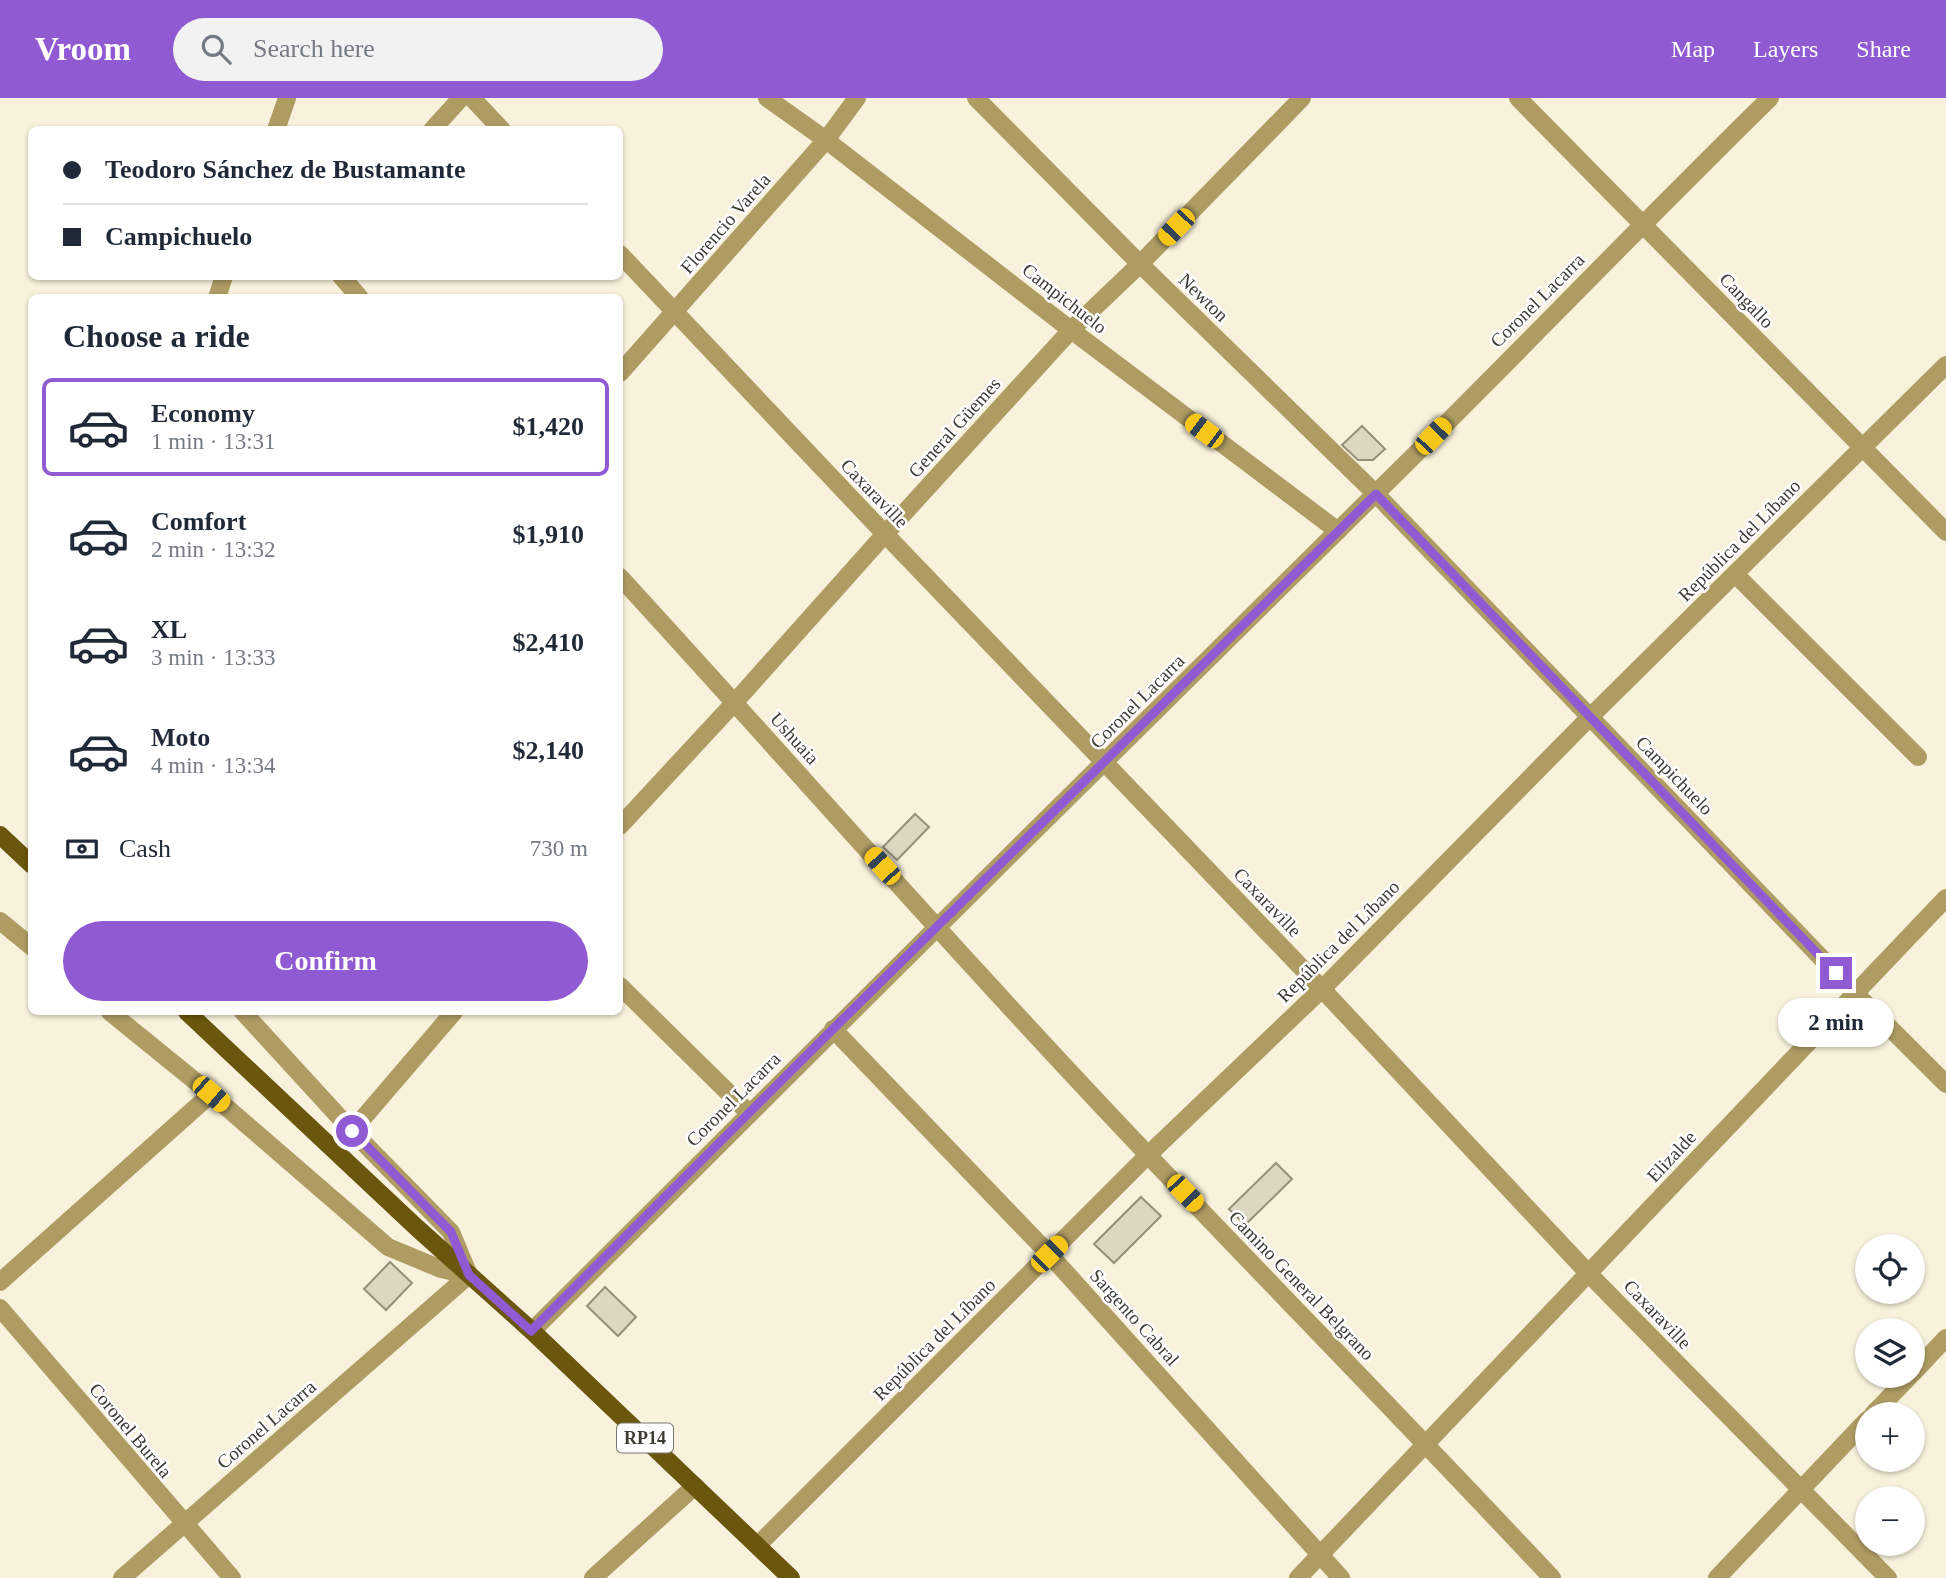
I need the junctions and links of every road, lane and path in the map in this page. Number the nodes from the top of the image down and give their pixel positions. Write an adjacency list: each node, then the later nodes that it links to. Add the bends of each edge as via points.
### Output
1 (287, 98): 10 (street)
2 (461, 98): 11 (street)
3 (472, 98): 12 (street)
4 (766, 98): 13 (street, Campichuelo)
5 (857, 98): 13 (street, Florencio Varela)
6 (976, 98): 16 (street, Newton)
7 (1302, 98): 16 (street, General Güemes)
8 (1518, 98): 14 (street, Cangallo)
9 (1770, 98): 14 (street, Coronel Lacarra)
10 (277, 126)
11 (436, 126)
12 (498, 126)
13 (826, 141): 19 (street, Florencio Varela); 20 (street, Campichuelo)
14 (1642, 223): 23 (street, Cangallo); 24 (street, Coronel Lacarra)
15 (623, 257): 19 (street, Caxaraville)
16 (1140, 264): 20 (street, General Güemes); 24 (street, Newton)
17 (344, 280): 18 (street)
18 (357, 294)
19 (675, 312): 22 (street, Florencio Varela); 27 (street, Caxaraville)
20 (1071, 330): 25 (street, Campichuelo); 27 (street, General Güemes)
21 (1946, 365): 23 (street, República del Líbano)
22 (623, 370)
23 (1863, 447): 26 (street, Cangallo); 28 (street, República del Líbano)
24 (1376, 494): 25 (street, Coronel Lacarra); 31 (street, Campichuelo)
25 (1338, 531): 33 (street, Coronel Lacarra)
26 (1946, 532)
27 (885, 534): 30 (street, General Güemes); 33 (street, Caxaraville)
28 (1735, 574): 31 (street, República del Líbano); 32 (street)
29 (623, 580): 30 (street, Ushuaia)
30 (735, 702): 34 (street, General Güemes); 39 (street, Ushuaia)
31 (1590, 717): 42 (street, República del Líbano); 43 (street, Campichuelo)
32 (1918, 757)
33 (1106, 762): 39 (street, Coronel Lacarra); 42 (street, Caxaraville)
34 (623, 823)
35 (0, 835): 36 (main road)
36 (28, 861)
37 (1946, 898): 43 (street, Elizalde)
38 (0, 921): 40 (street)
39 (937, 928): 48 (street, Coronel Lacarra); 53 (street, Camino General Belgrano)
40 (28, 944)
41 (623, 989): 51 (street)
42 (1322, 989): 53 (street, República del Líbano); 55 (street, Caxaraville)
43 (1855, 993): 49 (street, Campichuelo); 55 (street, Elizalde)
44 (114, 1015): 50 (street)
45 (190, 1015): 56 (main road, RP14)
46 (246, 1015): 52 (street)
47 (451, 1015): 52 (street)
48 (833, 1029): 51 (street, Coronel Lacarra); 54 (street, Sargento Cabral)
49 (1946, 1084)
50 (211, 1094): 56 (street, via 388,1247); 57 (street)
51 (749, 1113): 59 (street, Coronel Lacarra)
52 (352, 1131): 56 (street, via 451,1232)
53 (1148, 1155): 54 (street, República del Líbano); 65 (street, Camino General Belgrano)
54 (1049, 1254): 69 (street, República del Líbano); 70 (street, Sargento Cabral)
55 (1589, 1273): 65 (street, Elizalde); 67 (street, Caxaraville)
56 (469, 1275): 59 (main road, RP14); 68 (street, Coronel Lacarra)
57 (0, 1282)
58 (0, 1308): 68 (street, Coronel Burela)
59 (531, 1331): 66 (main road, RP14)
60 (1946, 1338): 61 (street)
61 (1925, 1360)
62 (1898, 1388): 63 (street)
63 (1884, 1402)
64 (1855, 1433): 67 (street)
65 (1427, 1444): 70 (street, Elizalde); 77 (street, Camino General Belgrano)
66 (695, 1486): 69 (main road, RP14); 73 (street)
67 (1800, 1490): 78 (street); 79 (street, Caxaraville)
68 (184, 1524): 71 (street, Coronel Lacarra); 72 (street, Coronel Burela)
69 (758, 1545): 74 (main road, RP14)
70 (1320, 1555): 75 (street, Elizalde); 76 (street, Sargento Cabral)
71 (122, 1578)
72 (232, 1578)
73 (593, 1578)
74 (791, 1578)
75 (1298, 1578)
76 (1341, 1578)
77 (1552, 1578)
78 (1717, 1578)
79 (1888, 1578)

